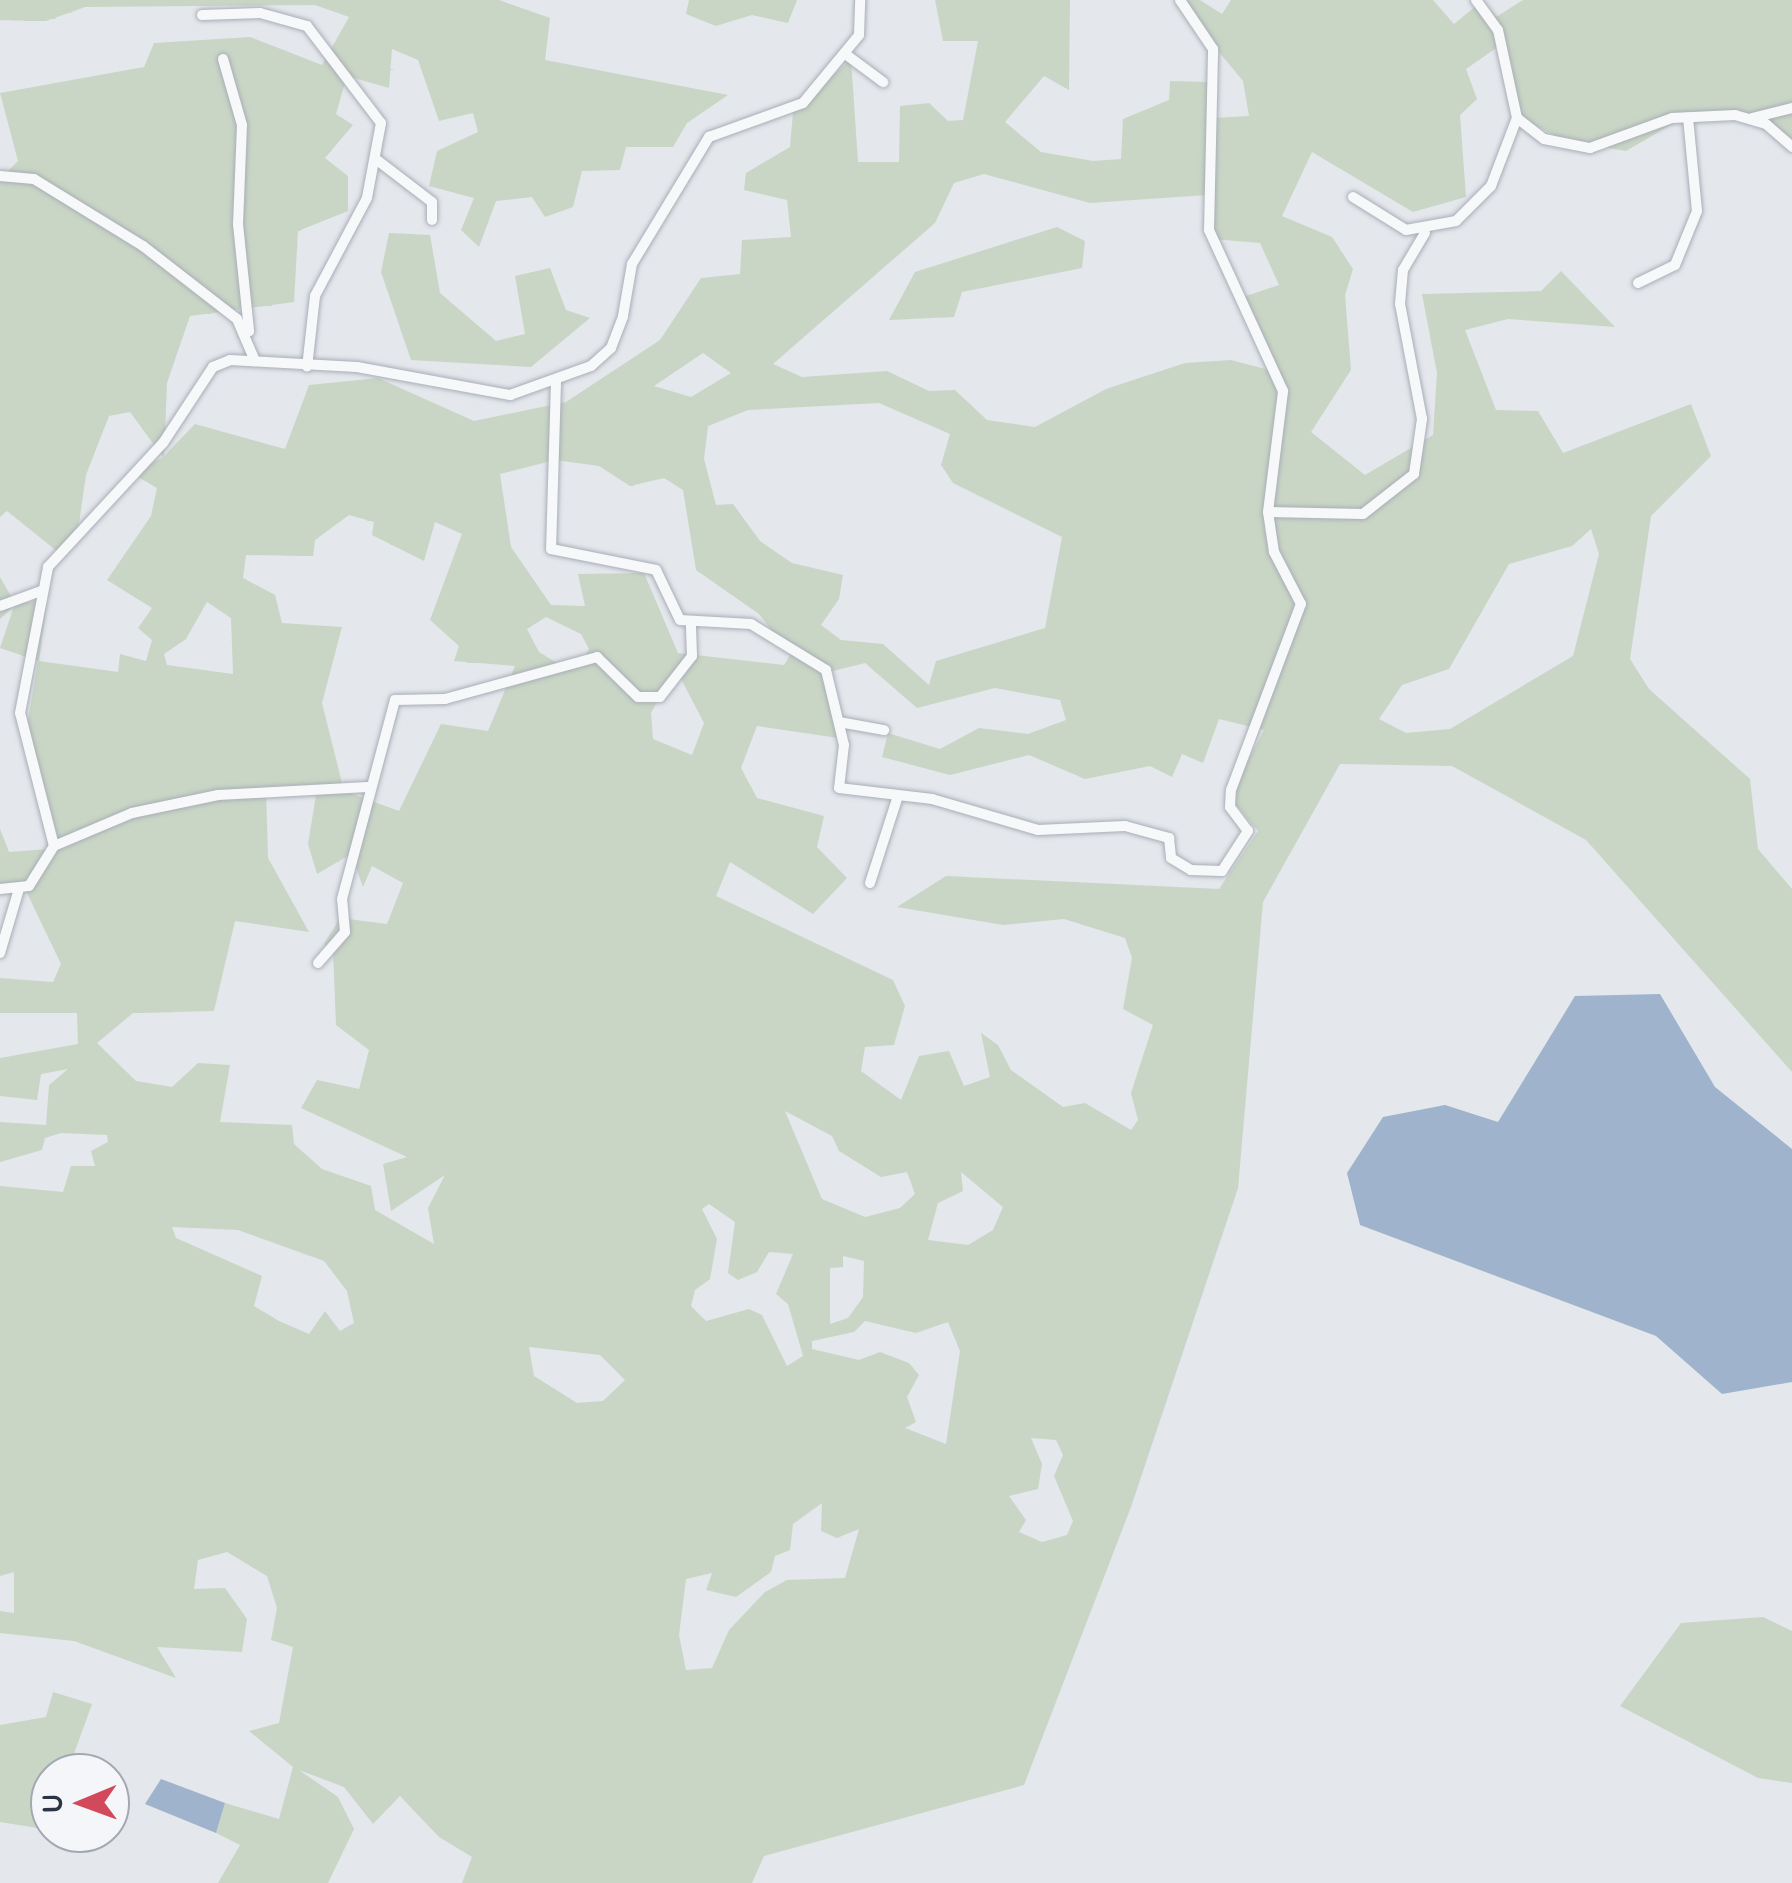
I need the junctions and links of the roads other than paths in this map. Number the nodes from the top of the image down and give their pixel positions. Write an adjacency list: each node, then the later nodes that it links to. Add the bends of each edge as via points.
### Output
1 (860, 0): 5 (street, via 860,35)
2 (1180, 0): 23 (street, via 1213,48 1209,230 1283,391)
3 (1476, 0): 10 (street, via 1498,30)
4 (202, 15): 13 (street, via 260,13 314,30 379,115)
5 (848, 56): 7 (street); 22 (street, via 803,102 709,137 632,264 611,348)
6 (222, 60): 19 (street, via 242,125 238,224)
7 (882, 82)
8 (1792, 108): 11 (street)
9 (1688, 117): 10 (street, via 1590,148 1544,139); 11 (street); 18 (street, via 1698,211 1675,264)
10 (1517, 118): 17 (street, via 1482,202)
11 (1751, 118): 12 (street)
12 (1792, 146)
13 (378, 160): 16 (street, via 432,202); 21 (street, via 368,198 315,296)
14 (0, 176): 19 (street, via 34,179 98,214)
15 (1352, 197): 17 (street, via 1378,218)
16 (432, 220)
17 (1425, 233): 23 (street, via 1403,270 1400,304 1422,419 1414,474 1363,514)
18 (1638, 283)
19 (249, 332): 20 (street)
20 (255, 361): 21 (street); 24 (street, via 212,367 163,443 58,551)
21 (307, 367): 22 (street, via 414,374 486,395)
22 (556, 382): 26 (street, via 551,549 656,570 675,615)
23 (1268, 512): 30 (street, via 1274,552 1301,604 1230,790 1230,806 1248,830 1222,871 1191,870 1171,858 1168,838 1125,826 1038,830 932,799)
24 (41, 591): 25 (street); 31 (street, via 21,730)
25 (0, 606)
26 (691, 622): 27 (street, via 751,624 826,670); 29 (street, via 692,656 660,697 638,698 596,657 446,699 395,700 388,748)
27 (838, 722): 28 (street); 30 (street, via 844,745 838,788)
28 (884, 730)
29 (368, 787): 31 (street, via 218,795 132,813); 36 (street, via 368,824 342,899 345,932)
30 (897, 799): 32 (street)
31 (54, 846): 34 (street, via 43,874)
32 (870, 883)
33 (0, 889): 34 (street)
34 (19, 890): 35 (street)
35 (0, 952)
36 (318, 964)

